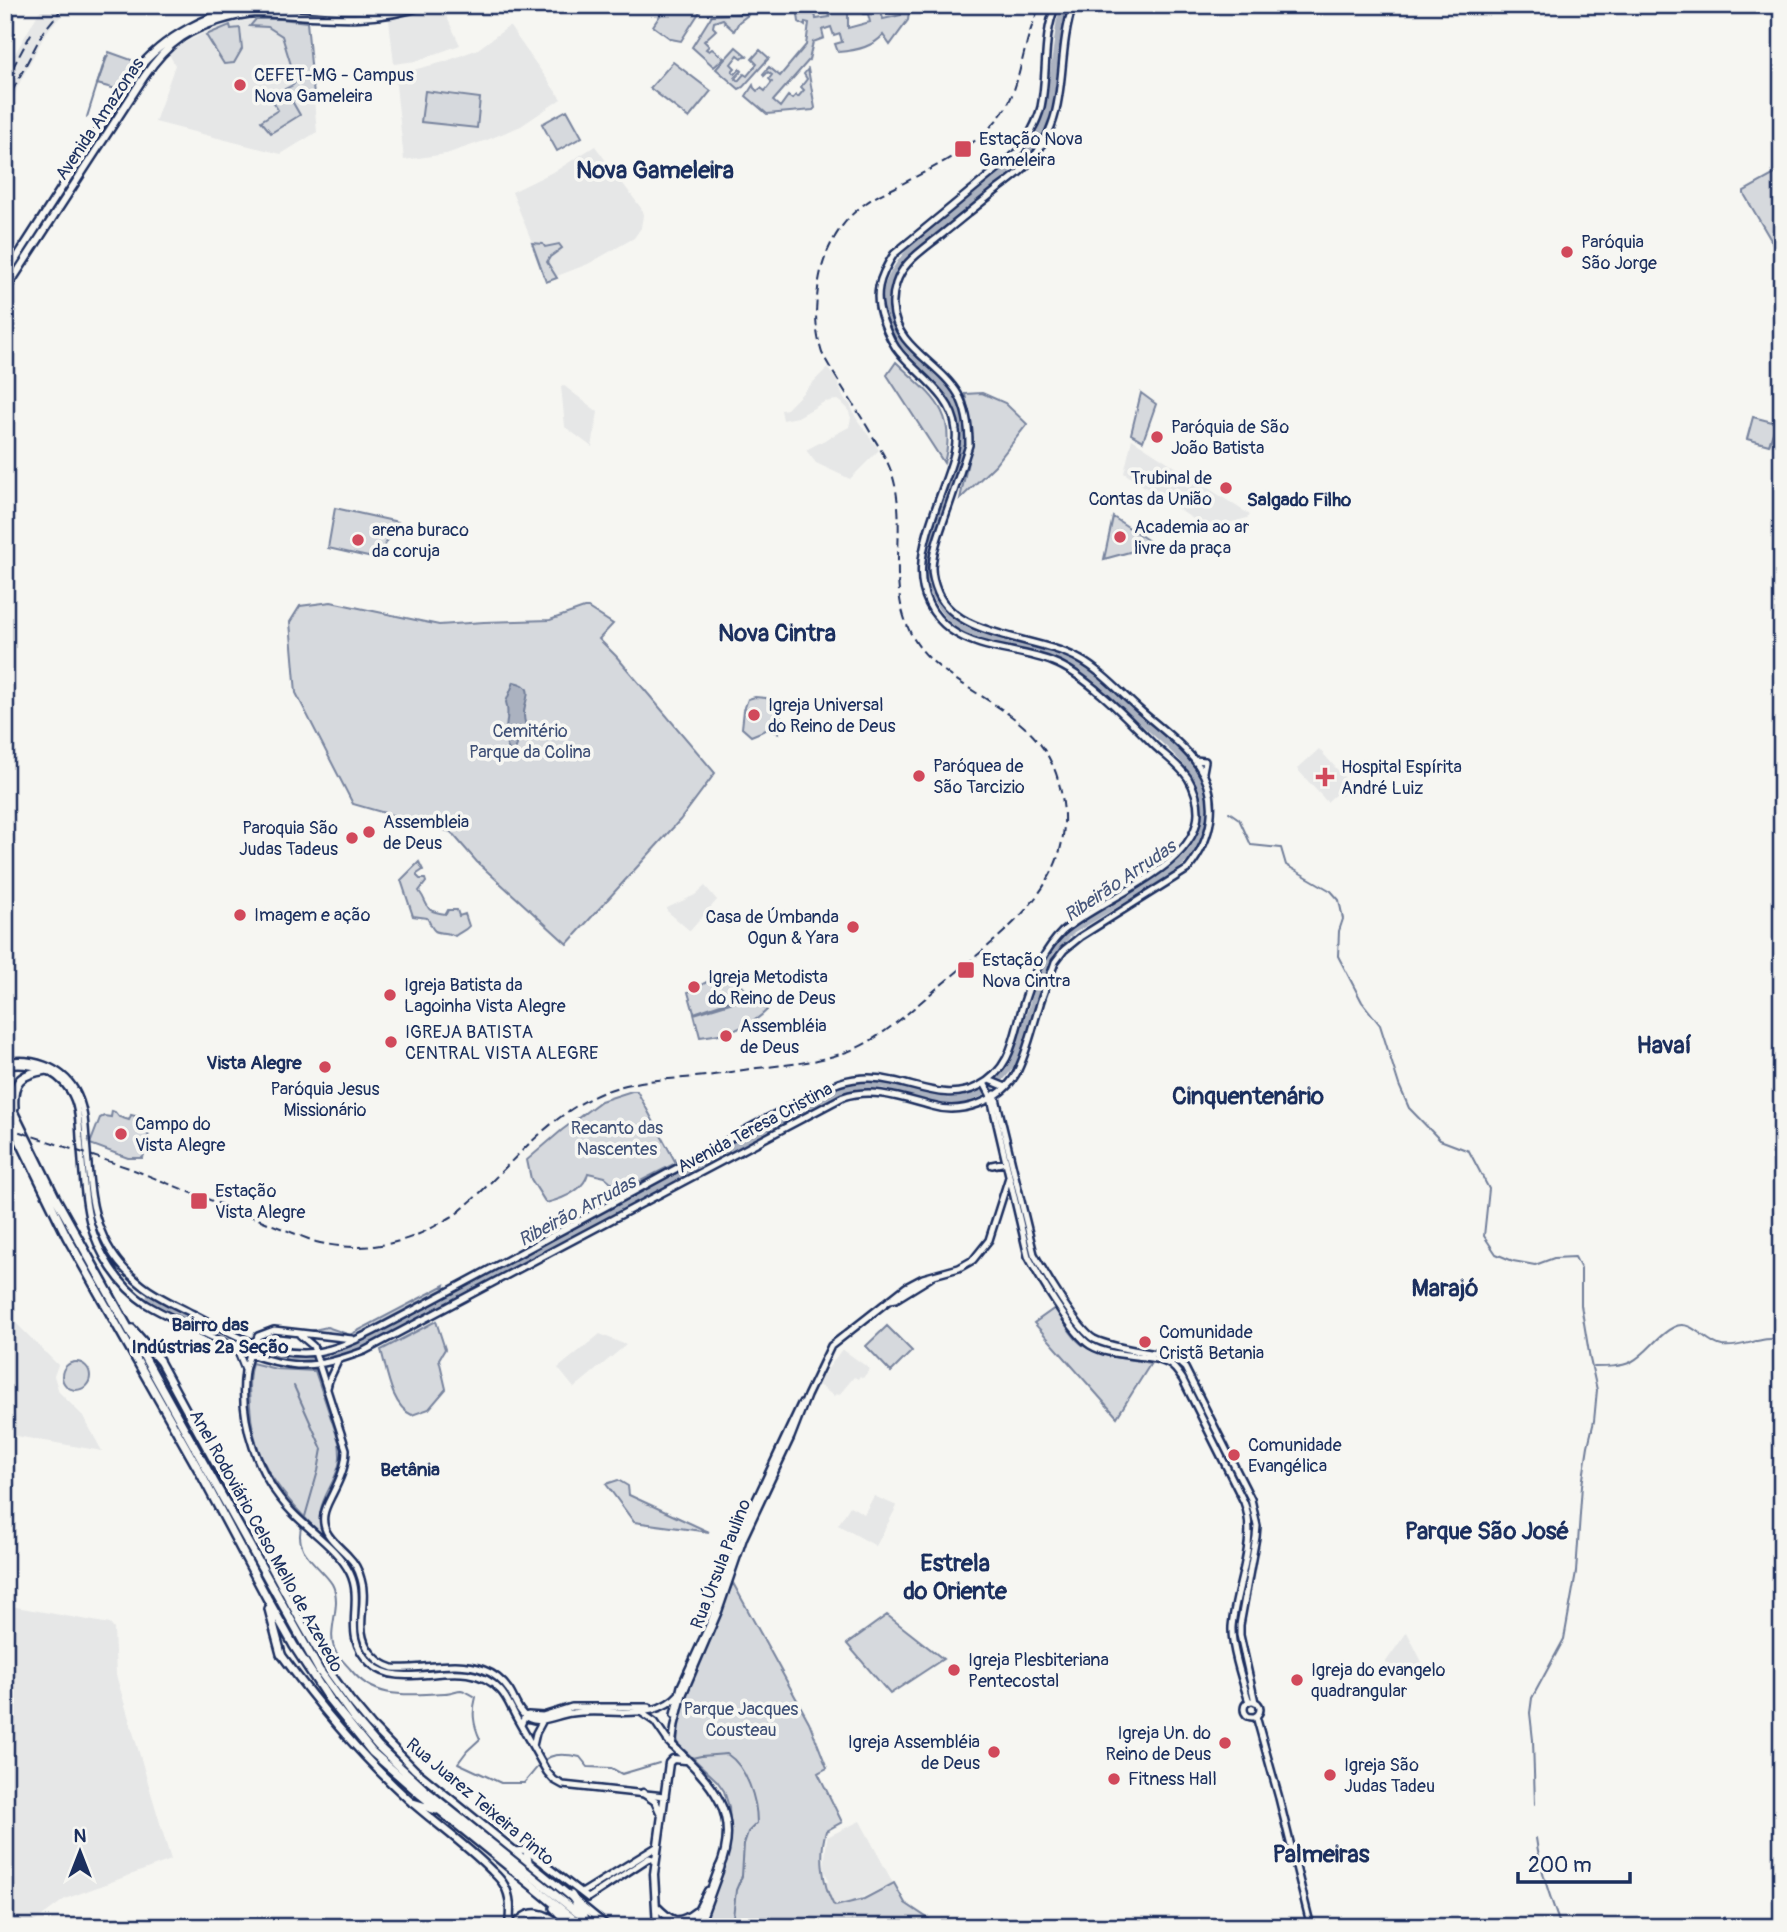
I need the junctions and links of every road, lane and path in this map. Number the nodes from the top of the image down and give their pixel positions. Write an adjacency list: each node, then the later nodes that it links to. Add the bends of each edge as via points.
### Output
1 (404, 5): 5 (main road, Avenida Amazonas, via 363,11 247,8 219,14 176,35 136,72)
2 (425, 5): 6 (main road, Avenida Amazonas, via 364,18 245,13 183,36 144,77)
3 (1056, 5): 8 (main road, via 1041,108 1032,130 1019,151 894,254 878,292 877,304)
4 (1073, 5): 7 (main road, via 1058,106 1043,147 1022,170 907,263 895,286)
5 (5, 276)
6 (5, 291)
7 (894, 322): 8 (main road); 10 (main road, via 958,394 969,429 969,445 932,566 943,602 968,623 1082,660 1199,766 1209,792 1211,821 1196,858)
8 (886, 326): 9 (main road, via 900,354 946,400 957,434 955,453 925,540 921,573 929,604 946,626 962,637 1053,661 1074,673 1186,775 1196,797 1197,825 1185,848)
9 (1167, 866): 10 (main road); 13 (main road, via 1072,924 1050,946 1024,1002 1008,1058)
10 (1174, 877): 14 (main road, via 1064,950 1055,962 1017,1070)
11 (5, 1064): 12 (main road); 27 (main road, via 19,1059 43,1065 74,1087 83,1112 95,1216 109,1247 128,1272 183,1309)
12 (46, 1070): 18 (highway, via 18,1081); 28 (main road, Avenida Teresa Cristina, via 71,1092 78,1111 90,1222 110,1267 144,1303)
13 (987, 1082): 14 (main road); 16 (main road); 23 (main road, Avenida Teresa Cristina, via 950,1094 876,1078 835,1084)
14 (1003, 1087): 16 (main road, Avenida Teresa Cristina)
15 (5, 1095): 18 (highway, Anel Rodoviário Celso Mello de Azevedo)
16 (992, 1095): 19 (main road); 21 (main road); 23 (main road, Avenida Teresa Cristina, via 951,1109 890,1094 866,1092 843,1097)
17 (5, 1112): 41 (highway, Anel Rodoviário Celso Mello de Azevedo, via 67,1237)
18 (14, 1112): 24 (highway, Anel Rodoviário Celso Mello de Azevedo)
19 (1006, 1162): 20 (main road); 22 (main road)
20 (992, 1165)
21 (1013, 1168): 22 (main road, Rua Úrsula Paulino); 37 (main road, via 1034,1254 1081,1328 1104,1343 1168,1356 1185,1368)
22 (1009, 1177): 36 (main road, Rua Úrsula Paulino, via 982,1251 959,1268 906,1287 831,1346); 38 (main road, via 1028,1256 1076,1332 1094,1347 1174,1367)
23 (454, 1296): 26 (main road, Avenida Teresa Cristina); 32 (main road, Avenida Teresa Cristina, via 364,1351)
24 (122, 1318): 31 (highway); 70 (highway, Anel Rodoviário Celso Mello de Azevedo, via 335,1693 378,1746 425,1790)
25 (297, 1333): 26 (main road); 27 (main road, via 274,1330 258,1336); 29 (main road)
26 (356, 1340): 29 (main road)
27 (255, 1343): 29 (main road, via 288,1352); 30 (main road)
28 (237, 1349): 30 (main road, Avenida Teresa Cristina); 34 (main road)
29 (315, 1352): 33 (main road)
30 (250, 1355): 33 (main road, Avenida Teresa Cristina, via 299,1365); 34 (main road)
31 (159, 1360): 61 (main road, Rua Juarez Teixeira Pinto, via 331,1674 415,1770)
32 (338, 1361): 33 (main road, Avenida Teresa Cristina); 35 (main road)
33 (319, 1364): 35 (main road)
34 (245, 1370): 50 (main road, via 249,1436 264,1474 291,1511 344,1563 352,1578 355,1641 362,1654 380,1671 392,1675 465,1672 486,1679 502,1692)
35 (327, 1391): 47 (main road, via 346,1449 345,1466 324,1525 360,1577 364,1598 361,1629 367,1649 393,1668 464,1665 484,1670 500,1680)
36 (807, 1396): 39 (main road, Rua Úrsula Paulino); 43 (main road, Rua Úrsula Paulino, via 739,1536 717,1606)
37 (1251, 1499): 38 (main road); 44 (main road, via 1257,1526 1240,1635)
38 (1244, 1502): 44 (main road, via 1248,1537 1232,1635)
39 (734, 1564): 40 (main road); 51 (main road, Rua Úrsula Paulino, via 683,1694)
40 (736, 1576)
41 (267, 1598): 42 (highway); 58 (highway, Anel Rodoviário Celso Mello de Azevedo, via 345,1721 372,1752)
42 (281, 1654): 56 (main road, via 345,1735)
43 (679, 1694): 45 (main road); 51 (main road, Rua Úrsula Paulino)
44 (1252, 1702): 48 (main road, via 1260,1708); 48 (main road, via 1245,1713)
45 (659, 1707): 46 (main road); 47 (main road, via 576,1706)
46 (639, 1712): 49 (main road, via 576,1712); 51 (main road, via 655,1722)
47 (525, 1716): 49 (main road); 50 (main road)
48 (1256, 1716): 79 (main road)
49 (543, 1720): 52 (main road)
50 (521, 1725): 52 (main road)
51 (670, 1744): 53 (main road)
52 (533, 1748): 54 (main road, via 547,1772 563,1784)
53 (687, 1760): 55 (main road, via 669,1763); 64 (main road, via 727,1817 727,1843)
54 (643, 1793): 55 (main road); 57 (main road)
55 (664, 1797): 57 (main road)
56 (413, 1803): 58 (highway); 71 (main road, via 504,1883 511,1911)
57 (661, 1815): 59 (main road)
58 (449, 1816): 65 (highway, Anel Rodoviário Celso Mello de Azevedo)
59 (659, 1846): 62 (main road); 67 (main road)
60 (526, 1850): 61 (main road); 63 (main road); 67 (main road)
61 (514, 1852): 63 (main road, Rua Juarez Teixeira Pinto)
62 (656, 1860): 67 (main road, via 649,1857); 68 (main road)
63 (529, 1863): 66 (main road, Rua Juarez Teixeira Pinto)
64 (720, 1867): 69 (main road); 78 (highway)
65 (540, 1892): 70 (highway, Anel Rodoviário Celso Mello de Azevedo); 74 (highway)
66 (571, 1895): 70 (highway); 75 (main road, Rua Juarez Teixeira Pinto)
67 (585, 1895)
68 (656, 1906): 69 (main road, via 676,1921); 76 (main road)
69 (700, 1908): 77 (main road)
70 (589, 1925)
71 (509, 1927)
72 (515, 1927): 73 (highway, via 523,1917 536,1914)
73 (562, 1927)
74 (573, 1927)
75 (608, 1927)
76 (657, 1927)
77 (690, 1927)
78 (698, 1927)
79 (1311, 1927)

